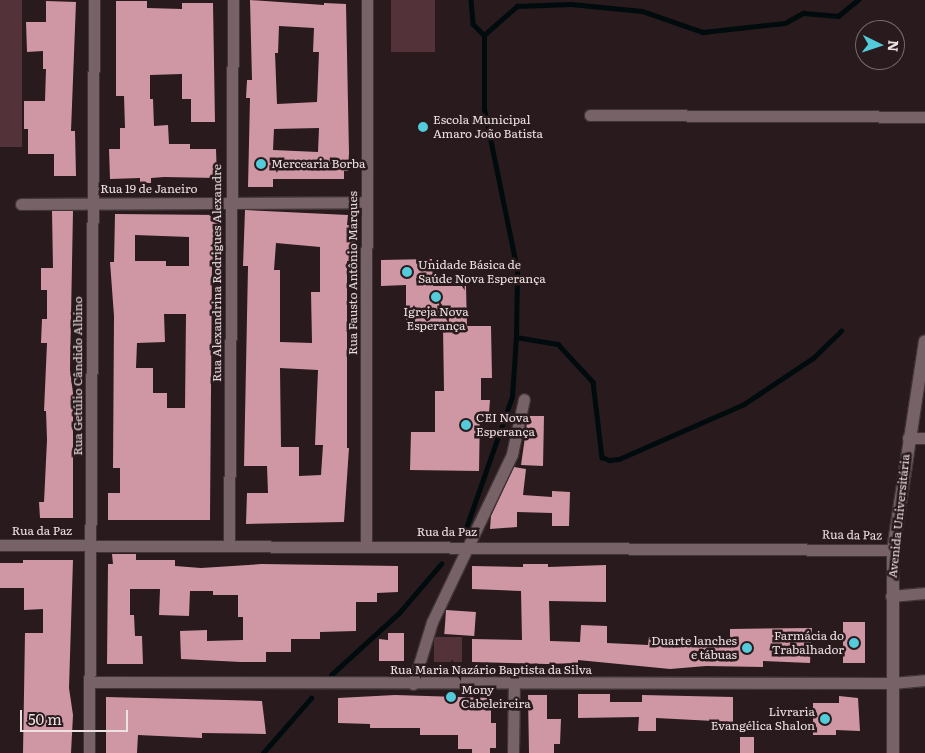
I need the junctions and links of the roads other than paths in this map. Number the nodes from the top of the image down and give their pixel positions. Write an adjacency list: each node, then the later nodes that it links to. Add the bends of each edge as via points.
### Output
1 (94, 0): 9 (street, Rua Getúlio Cândido Albino)
2 (233, 0): 6 (street, Rua Alexandrina Rodrigues Alexandre)
3 (367, 0): 7 (street, Rua Fausto Antônio Marques)
4 (590, 115): 5 (street)
5 (925, 117)
6 (231, 202): 7 (street, Rua 19 de Janeiro); 9 (street, Rua 19 de Janeiro); 16 (street, Rua Alexandrina Rodrigues Alexandre)
7 (366, 202): 17 (street, Rua Fausto Antônio Marques)
8 (21, 204): 9 (street, Rua 19 de Janeiro)
9 (93, 204): 15 (street, Rua Getúlio Cândido Albino)
10 (925, 341): 12 (main road, Avenida Universitária)
11 (524, 398): 18 (street, via 512,454)
12 (908, 438): 13 (street); 19 (main road, Avenida Universitária)
13 (925, 438)
14 (0, 545): 15 (street, Rua da Paz)
15 (91, 545): 16 (street, Rua da Paz); 23 (street, Rua Getúlio Cândido Albino)
16 (229, 546): 17 (street, Rua da Paz)
17 (366, 546): 18 (street, Rua da Paz)
18 (471, 546): 19 (street, Rua da Paz); 25 (street, via 432,622)
19 (893, 550): 21 (main road, Avenida Universitária)
20 (925, 593): 21 (street)
21 (891, 596): 24 (main road, Avenida Universitária)
22 (925, 680): 24 (street, Rua Maria Nazário Baptista da Silva)
23 (90, 682): 25 (street, Rua Maria Nazário Baptista da Silva); 27 (street, Rua Getúlio Cândido Albino)
24 (892, 683): 26 (street, Rua Maria Nazário Baptista da Silva); 29 (main road, Avenida Universitária)
25 (413, 684): 26 (street, Rua Maria Nazário Baptista da Silva)
26 (514, 684): 28 (street)
27 (89, 753)
28 (514, 753)
29 (893, 753)

